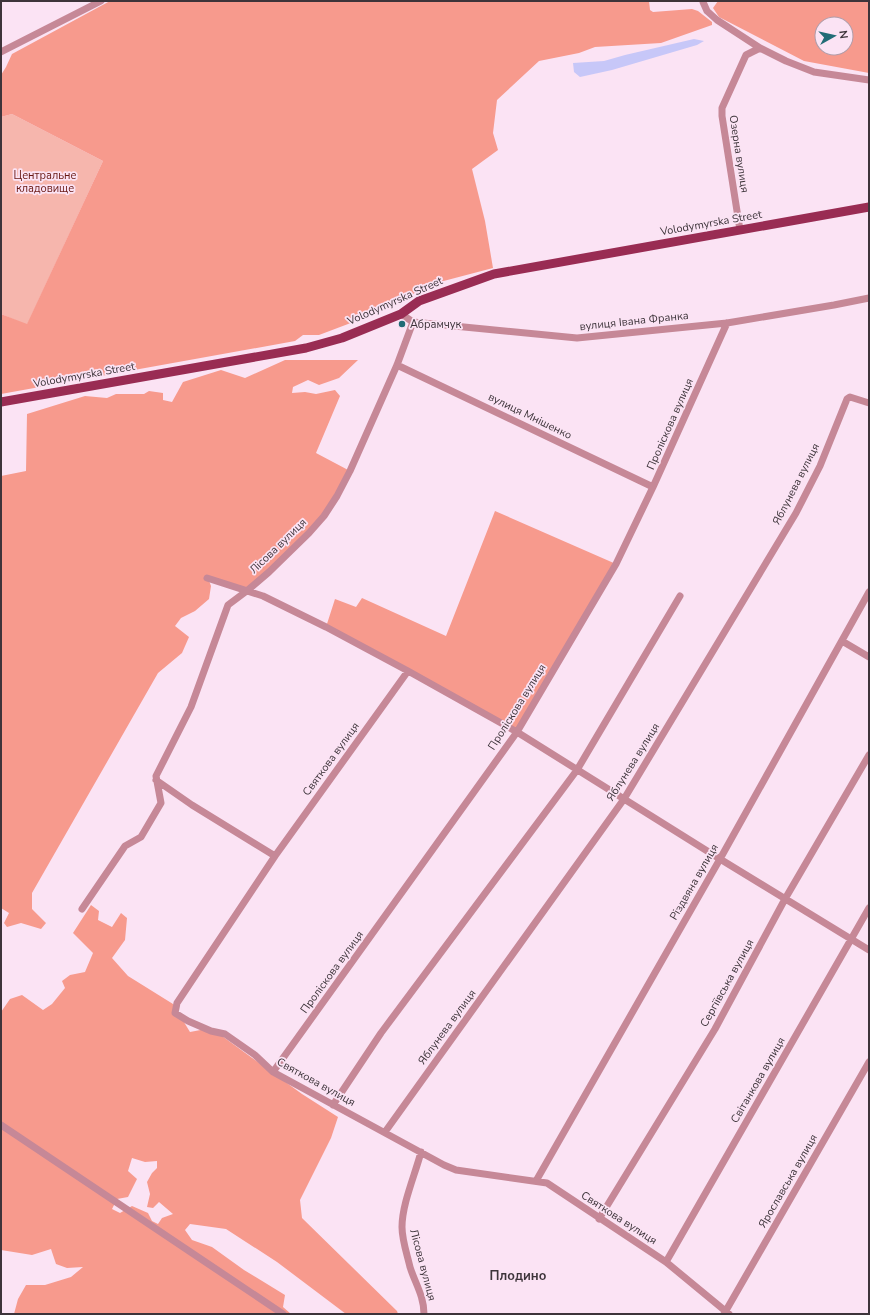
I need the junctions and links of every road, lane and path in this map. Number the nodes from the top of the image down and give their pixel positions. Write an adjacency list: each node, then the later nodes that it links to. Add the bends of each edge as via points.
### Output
1 (101, 1): 4 (street)
2 (703, 2): 3 (street, via 707,11 717,20)
3 (760, 48): 5 (street, via 814,72); 7 (street, Озерна вулиця, via 746,55 722,108)
4 (1, 52)
5 (869, 80)
6 (869, 206): 7 (main road, Volodymyrska Street)
7 (740, 230): 9 (main road, Volodymyrska Street, via 494,274 419,301)
8 (869, 298): 11 (street, вулиця Івана Франка)
9 (401, 314): 10 (street, вулиця Івана Франка); 13 (main road, Volodymyrska Street, via 342,338 306,348)
10 (413, 322): 11 (street, вулиця Івана Франка, via 577,338); 12 (street, Лісова вулиця)
11 (727, 322): 15 (street, Проліскова вулиця)
12 (397, 365): 15 (street, вулиця Мнішенко); 17 (street, Лісова вулиця, via 350,471 324,516 270,572)
13 (1, 402)
14 (869, 403): 27 (street, Яблунева вулиця, via 850,397 847,399 820,466 796,513)
15 (653, 487): 23 (street, Проліскова вулиця, via 616,564)
16 (207, 578): 17 (street)
17 (248, 590): 22 (street, via 326,627); 26 (street, Лісова вулиця, via 228,605 191,706)
18 (869, 592): 20 (street, Різдвяна вулиця)
19 (680, 596): 25 (street)
20 (842, 641): 21 (street); 29 (street, Різдвяна вулиця)
21 (869, 657)
22 (408, 671): 23 (street); 28 (street, Святкова вулиця)
23 (517, 732): 25 (street); 36 (street, Проліскова вулиця)
24 (869, 755): 30 (street, Сергіївська вулиця)
25 (577, 770): 27 (street); 37 (street, via 381,1033)
26 (156, 780): 28 (street); 32 (street, via 161,803 141,837 125,846)
27 (624, 799): 29 (street); 39 (street, Яблунева вулиця)
28 (275, 856): 36 (street, Святкова вулиця, via 177,1002 175,1013 211,1031 225,1034)
29 (720, 859): 30 (street); 41 (street, Різдвяна вулиця)
30 (785, 899): 33 (street); 42 (street, Сергіївська вулиця, via 715,1029)
31 (869, 908): 33 (street, Світанкова вулиця)
32 (82, 909)
33 (852, 939): 34 (street); 43 (street, Світанкова вулиця)
34 (869, 950)
35 (869, 1062): 44 (street, Ярославська вулиця)
36 (273, 1072): 37 (street, Святкова вулиця)
37 (333, 1105): 39 (street, Святкова вулиця)
38 (1, 1125): 45 (street)
39 (385, 1132): 40 (street, Святкова вулиця)
40 (422, 1152): 41 (street, Святкова вулиця, via 456,1170); 46 (street, Лісова вулиця, via 406,1203 402,1228 404,1245 421,1295)
41 (536, 1181): 42 (street, Святкова вулиця, via 547,1183)
42 (599, 1219): 43 (street, Святкова вулиця)
43 (666, 1262): 44 (street, Святкова вулиця)
44 (726, 1313)
45 (283, 1314)
46 (424, 1314)

